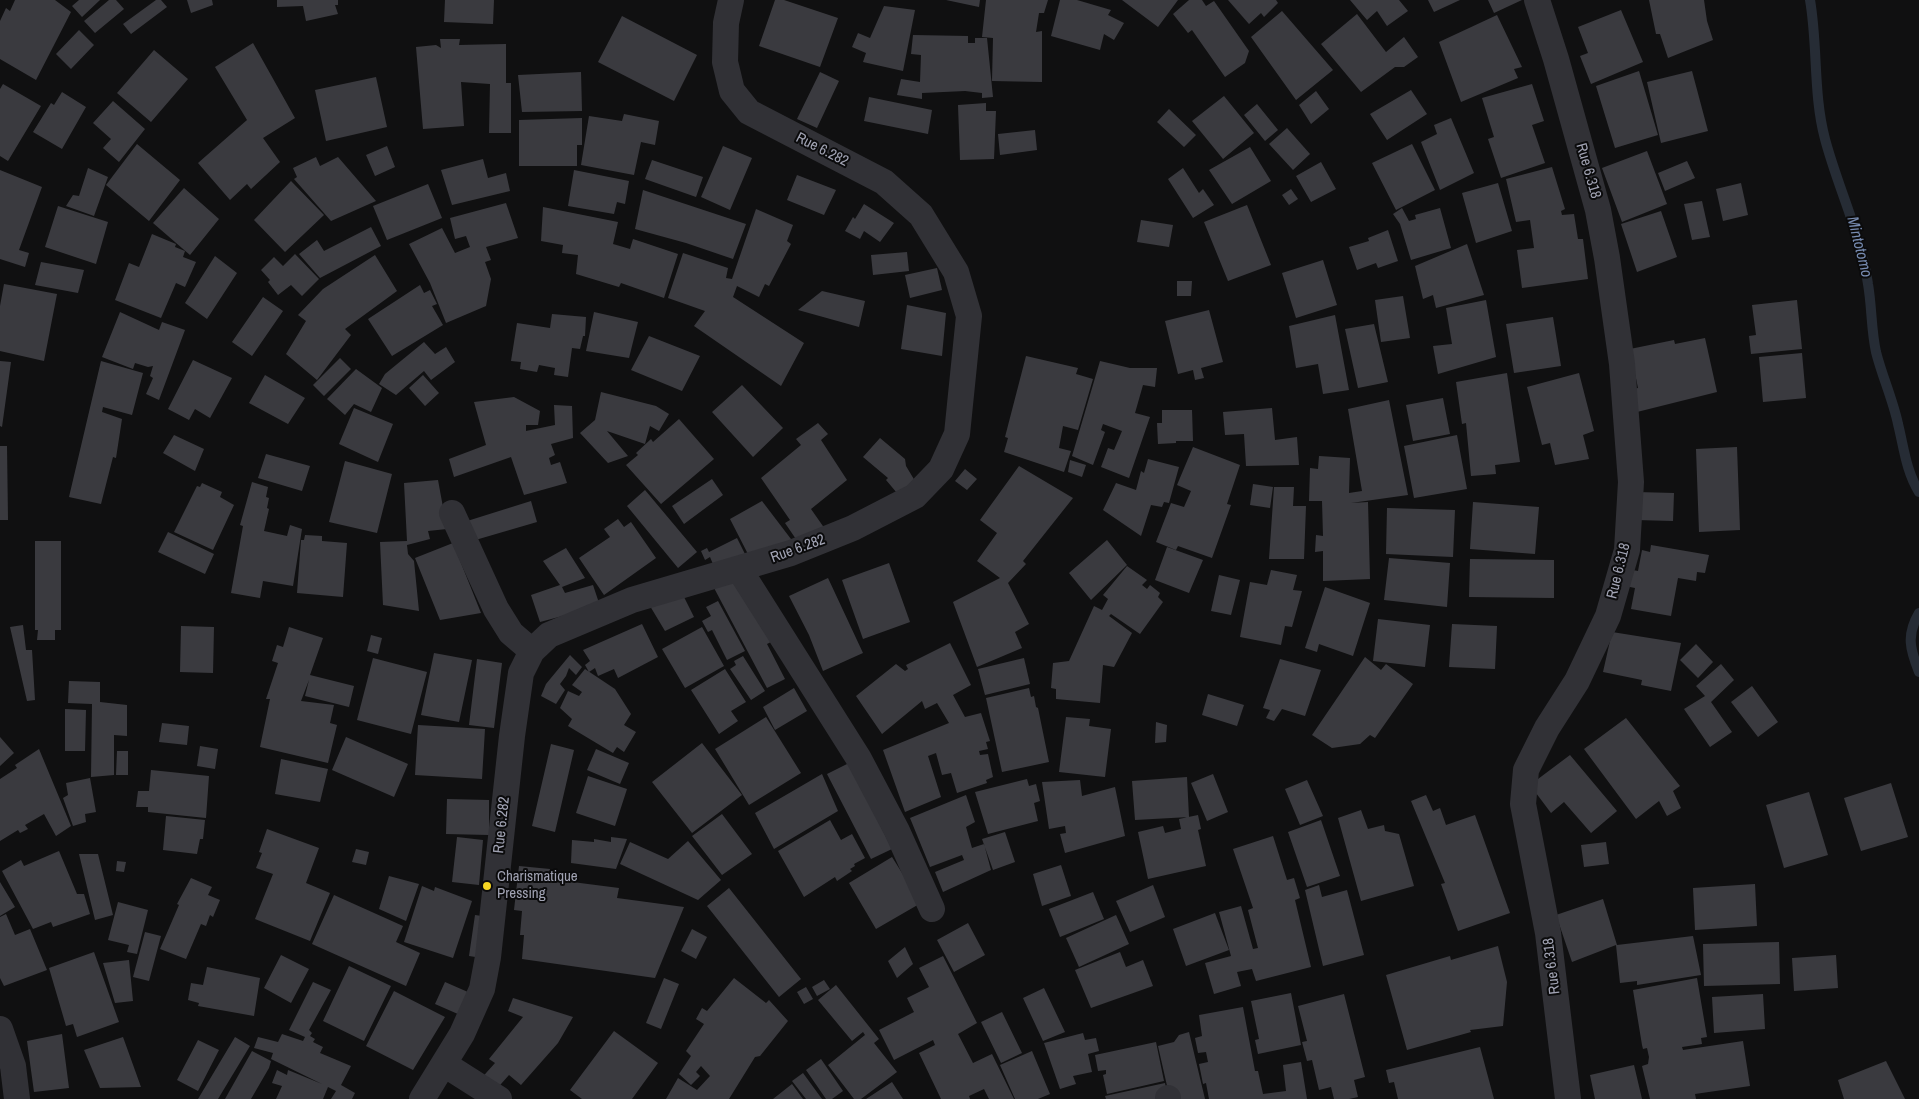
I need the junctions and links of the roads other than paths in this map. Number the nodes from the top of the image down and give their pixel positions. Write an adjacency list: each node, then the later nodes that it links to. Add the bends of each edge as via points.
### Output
1 (731, 0): 4 (street, Rue 6.282, via 726,22 725,62 732,91 749,112 884,182 921,215 956,272 969,316 956,434 941,469 915,496 853,528 791,553)
2 (1537, 0): 12 (street, Rue 6.318, via 1602,229 1622,364 1631,482 1627,550 1608,616 1577,681 1547,728 1526,770 1525,779 1523,804 1548,933)
3 (452, 513): 5 (street, via 496,609 511,633)
4 (739, 569): 5 (street, Rue 6.282, via 632,600 549,635); 6 (street, via 859,759 897,831)
5 (532, 651): 8 (street, Rue 6.282, via 521,673 482,989)
6 (932, 909)
7 (0, 1029): 9 (street, via 12,1066)
8 (444, 1064): 10 (street, Rue 6.282); 11 (street)
9 (17, 1099)
10 (422, 1099)
11 (499, 1099)
12 (1568, 1099)

